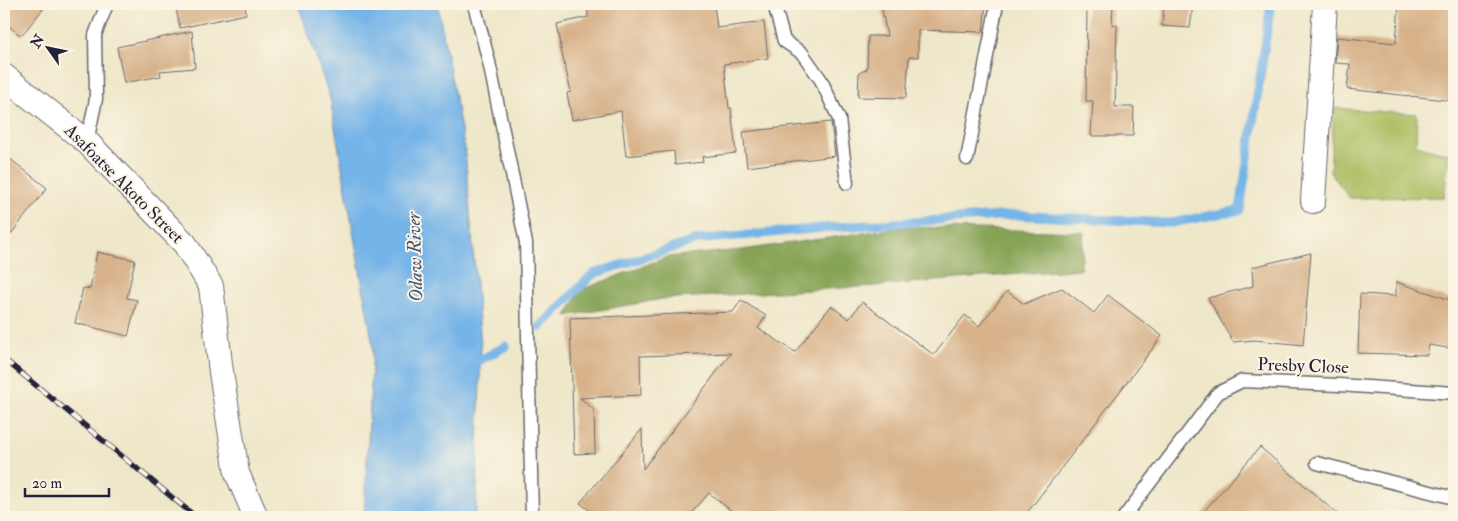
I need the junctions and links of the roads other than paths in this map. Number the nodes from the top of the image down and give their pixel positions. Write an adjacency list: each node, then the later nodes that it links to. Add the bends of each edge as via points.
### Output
1 (106, 4): 7 (lane, via 95,35 96,99)
2 (474, 4): 15 (lane, via 526,243)
3 (774, 4): 9 (lane, via 784,41 802,54 820,80 838,119)
4 (997, 4): 8 (lane)
5 (1325, 4): 10 (street)
6 (4, 76): 7 (street, Asafoatse Akoto Street)
7 (87, 142): 14 (street, Asafoatse Akoto Street, via 185,244 211,286 238,473)
8 (967, 159)
9 (847, 184)
10 (1312, 201)
11 (1454, 393): 16 (lane, Presby Close, via 1242,381 1218,393)
12 (1317, 463): 13 (lane)
13 (1454, 495)
14 (256, 517)
15 (532, 517)
16 (1124, 517)

